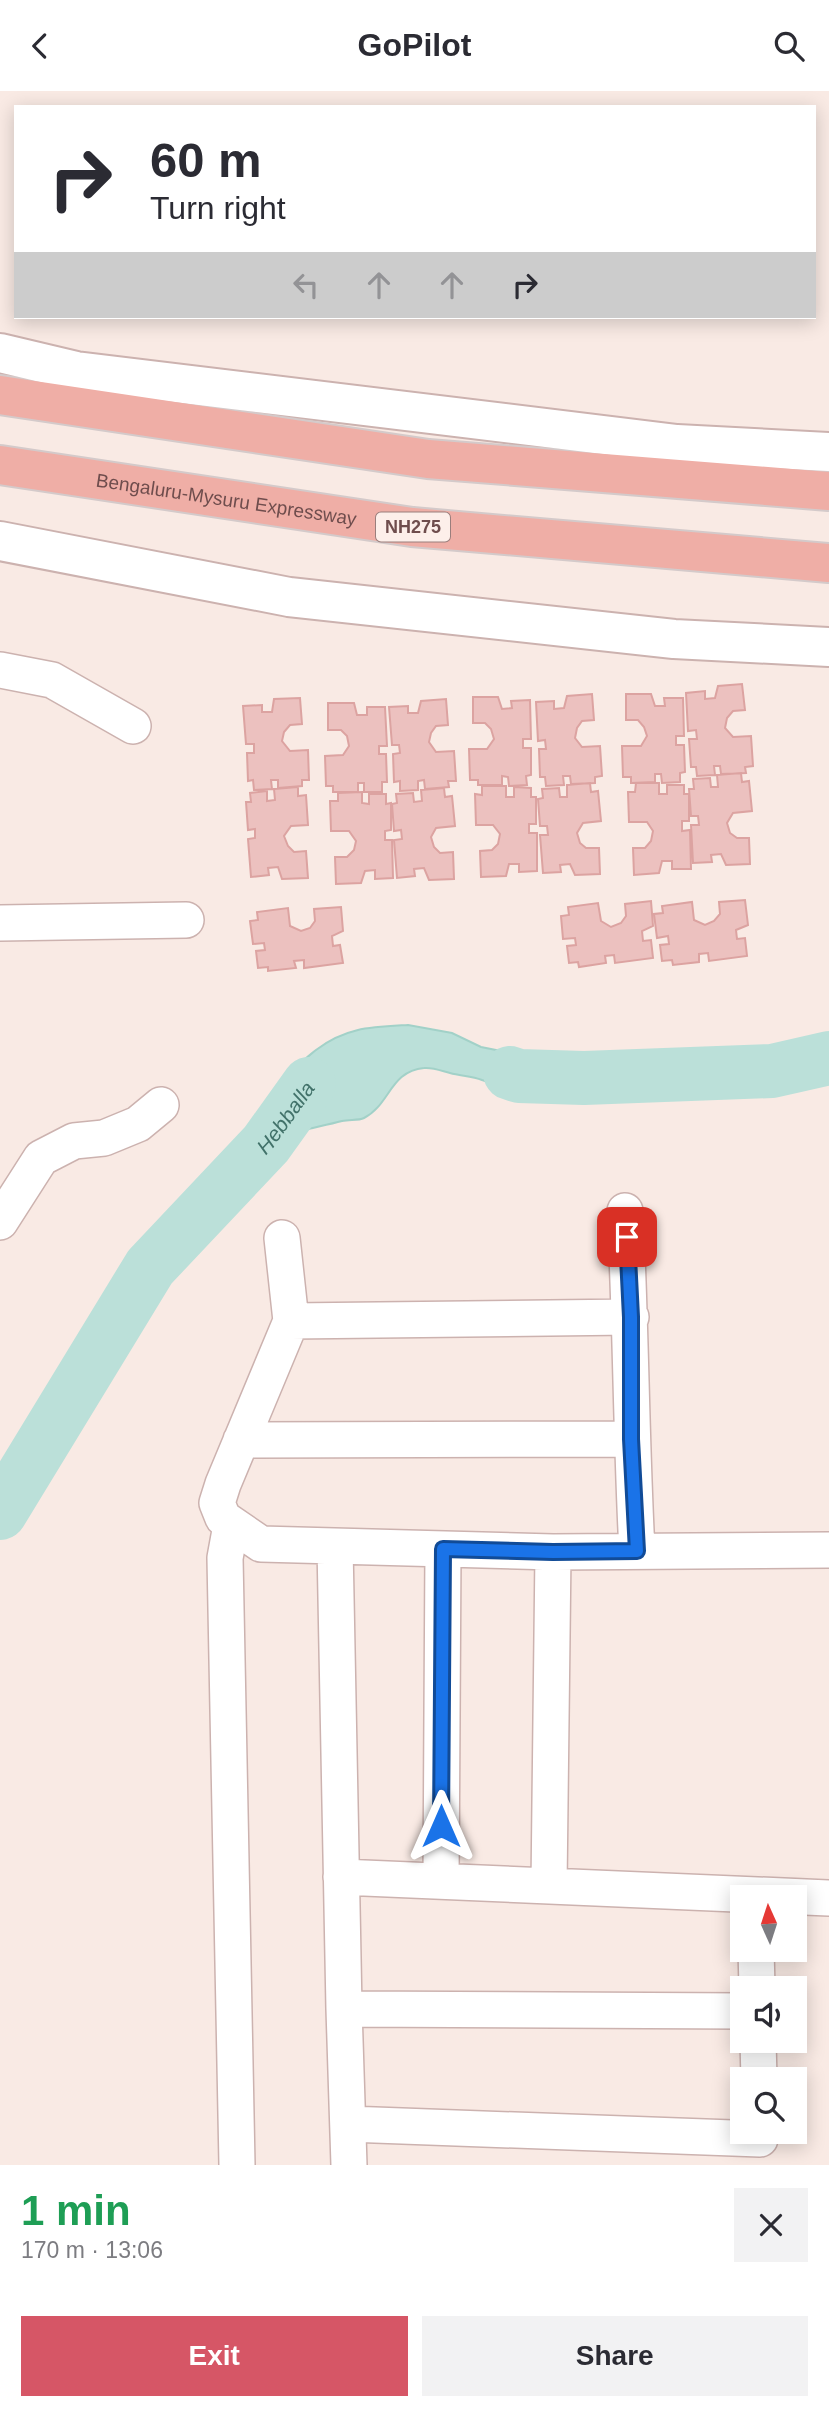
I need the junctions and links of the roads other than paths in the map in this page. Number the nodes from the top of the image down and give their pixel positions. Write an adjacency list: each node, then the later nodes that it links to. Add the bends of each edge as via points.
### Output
1 (0, 353): 3 (street, via 76,370 650,440)
2 (0, 395): 5 (highway, via 428,459)
3 (829, 452)
4 (0, 465): 7 (highway, Bengaluru-Mysuru Expressway / NH275, via 412,527)
5 (829, 491)
6 (0, 541): 8 (street, via 289,597 674,639)
7 (829, 563)
8 (829, 647)
9 (0, 670): 10 (street, via 52,680)
10 (132, 726)
11 (186, 920): 12 (street)
12 (0, 923)
13 (161, 1105): 15 (street, via 138,1124 104,1138 74,1141 41,1158)
14 (625, 1211): 17 (street)
15 (0, 1222)
16 (282, 1238): 18 (street)
17 (631, 1317): 18 (street); 19 (street)
18 (291, 1321): 20 (street)
19 (631, 1439): 20 (street); 25 (street)
20 (241, 1440): 21 (street, via 217,1503)
21 (231, 1525): 22 (street, via 261,1544); 37 (street, via 225,1558)
22 (335, 1546): 23 (street); 27 (street)
23 (443, 1549): 26 (street); 28 (street)
24 (829, 1550): 25 (street)
25 (637, 1551): 26 (street)
26 (553, 1552): 29 (street)
27 (341, 1877): 28 (street); 33 (street)
28 (441, 1881): 29 (street)
29 (550, 1886): 30 (street)
30 (730, 1895)
31 (807, 1897): 32 (street)
32 (829, 1898)
33 (344, 2009): 34 (street); 35 (street)
34 (730, 2011)
35 (348, 2124): 36 (street); 38 (street)
36 (760, 2145)
37 (237, 2165)
38 (349, 2165)

